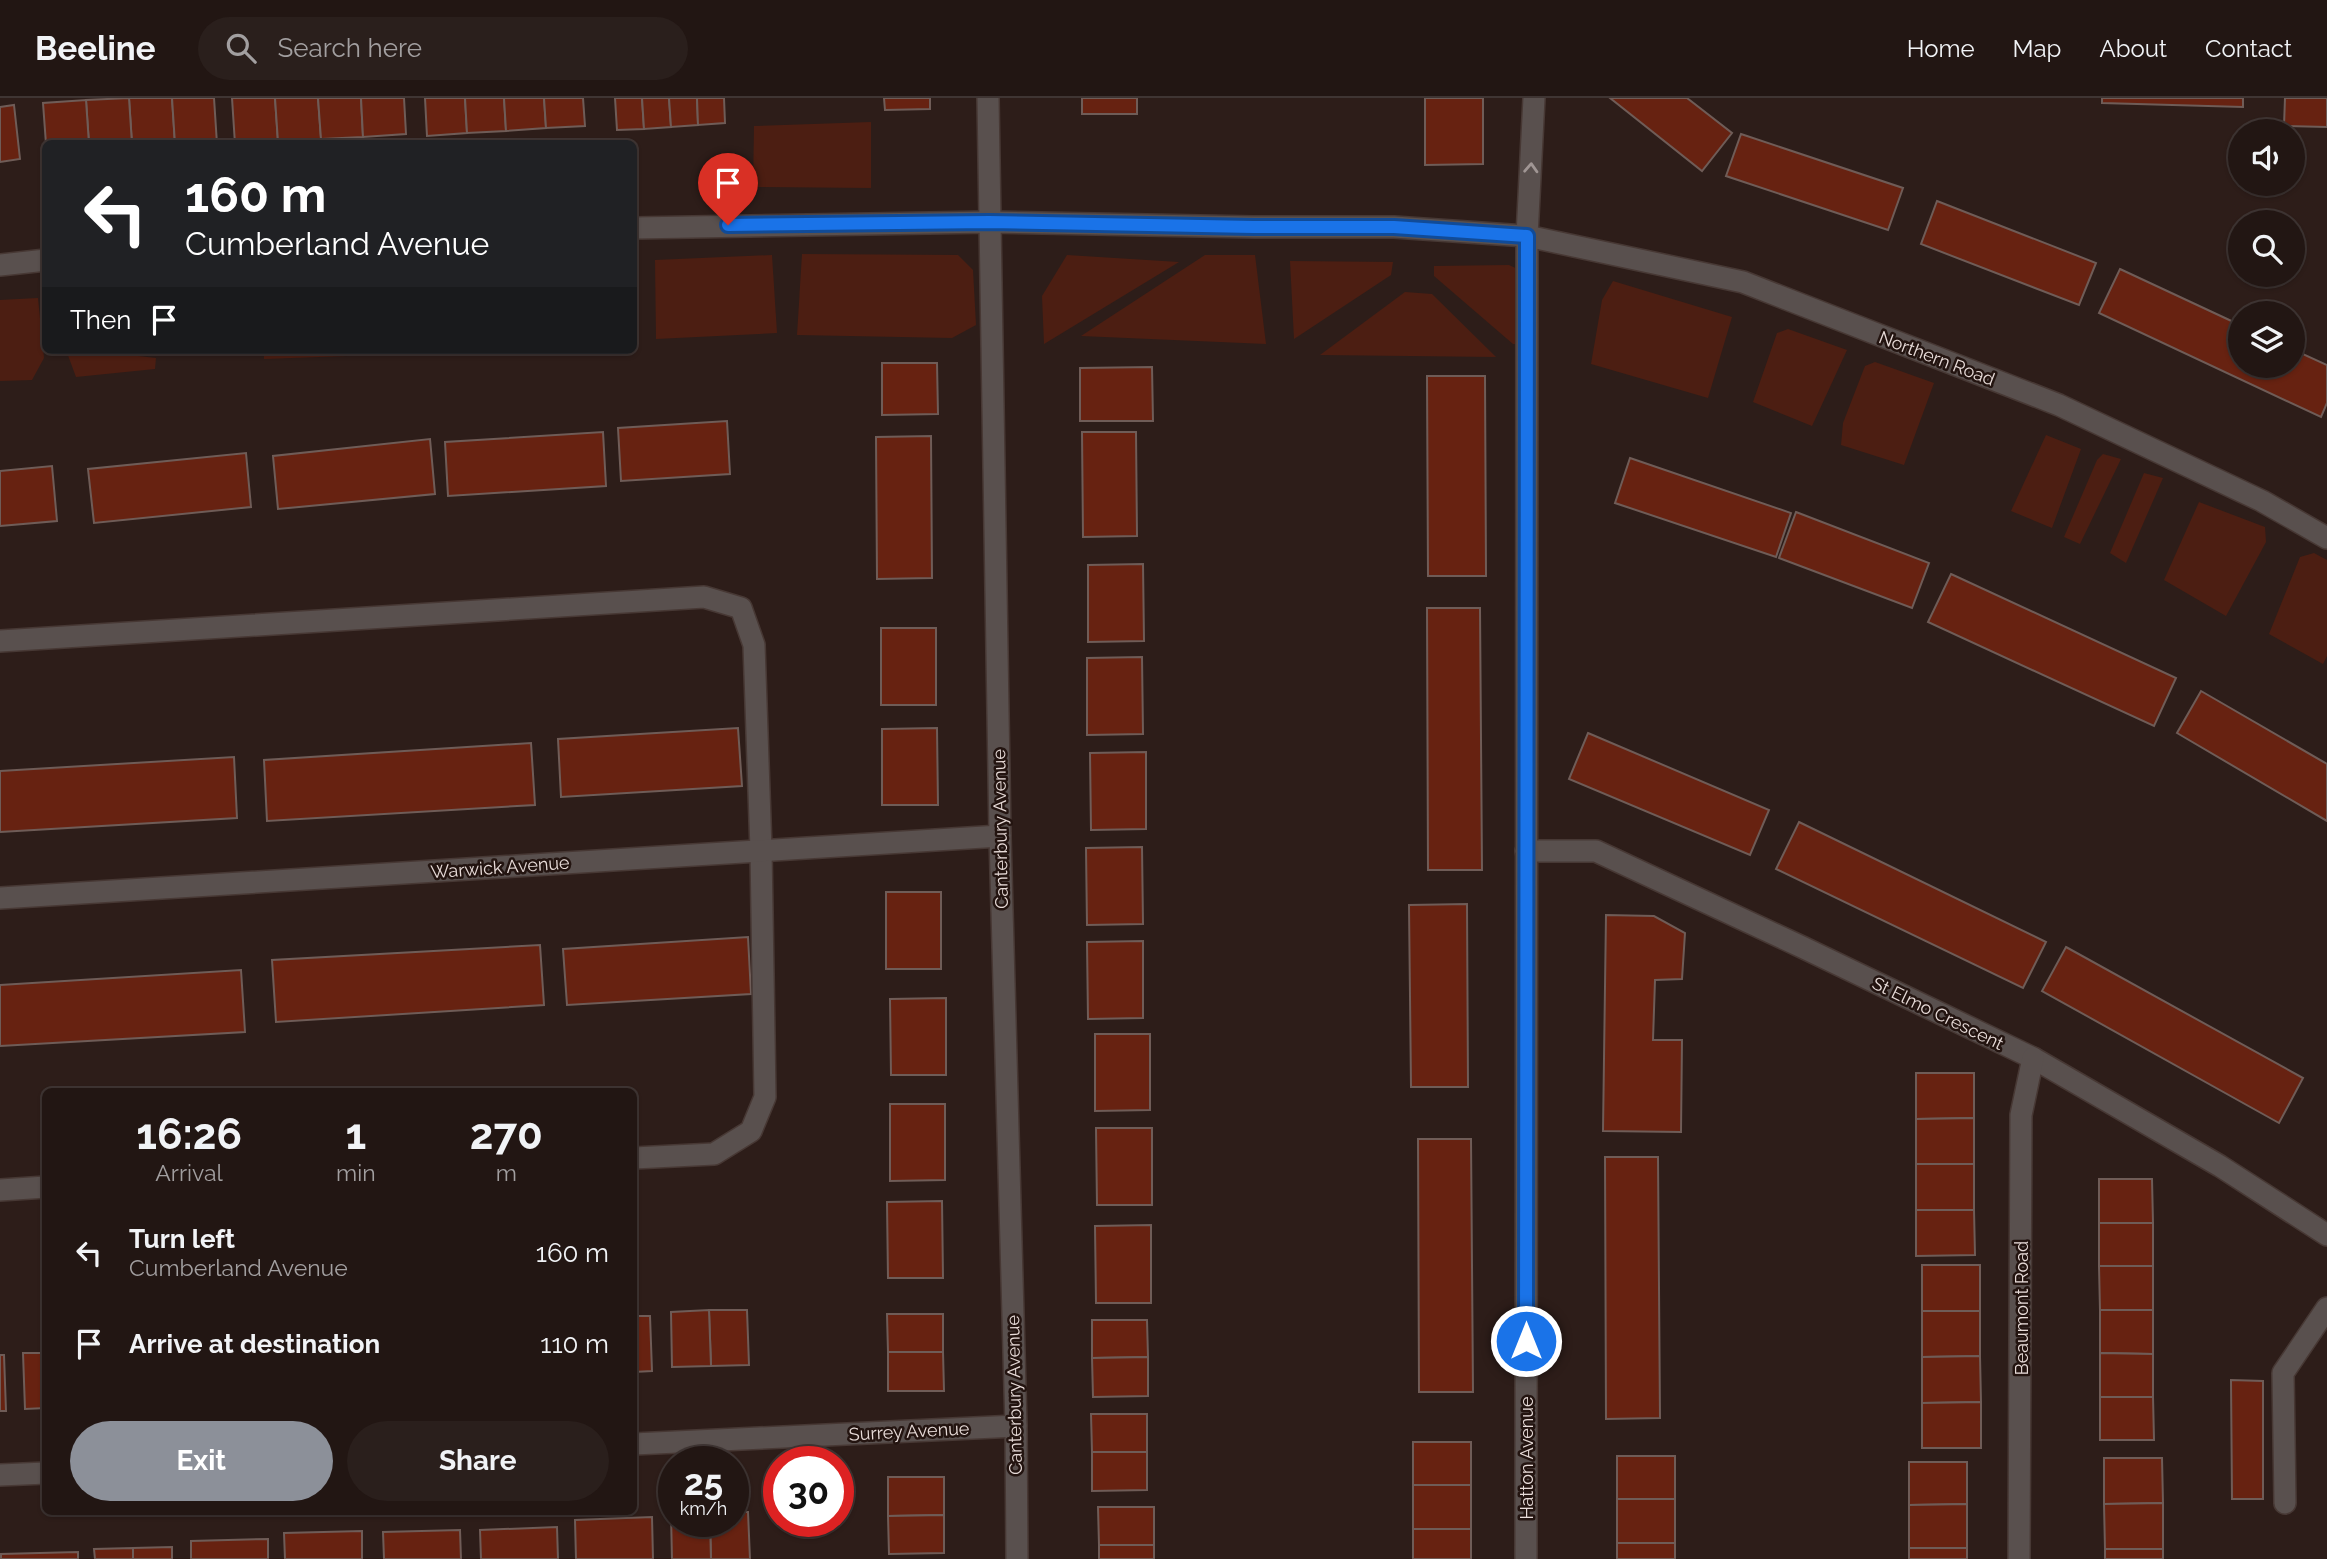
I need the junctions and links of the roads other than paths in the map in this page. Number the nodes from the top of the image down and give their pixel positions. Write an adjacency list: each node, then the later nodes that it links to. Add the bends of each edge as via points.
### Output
1 (988, 98): 3 (street, Canterbury Avenue)
2 (1534, 98): 5 (street, Hatton Avenue, one-way to 2)
3 (989, 222): 4 (street, Northern Road); 5 (street, Northern Road, via 1394,227); 10 (street, Canterbury Avenue)
4 (637, 228)
5 (1527, 236): 8 (street, Northern Road, via 1743,282 2059,405 2262,501); 12 (street, Hatton Avenue)
6 (42, 260): 7 (street)
7 (0, 265)
8 (2327, 538)
9 (0, 641): 11 (street, via 704,597 741,608 754,645)
10 (1000, 836): 11 (street, Warwick Avenue); 20 (street, Canterbury Avenue)
11 (761, 850): 13 (street, Warwick Avenue); 15 (street, via 765,1097 751,1131 713,1154)
12 (1526, 851): 14 (street, St Elmo Crescent, via 1596,851); 26 (street, Hatton Avenue)
13 (0, 898)
14 (2033, 1058): 18 (street, St Elmo Crescent, via 2220,1166); 27 (street, Beaumont Road, via 2021,1115)
15 (637, 1158)
16 (42, 1187): 17 (street)
17 (0, 1190)
18 (2327, 1235)
19 (2327, 1308): 24 (street, via 2283,1373)
20 (1016, 1426): 21 (street, Surrey Avenue); 25 (street, Canterbury Avenue)
21 (637, 1444)
22 (42, 1473): 23 (street)
23 (0, 1475)
24 (2285, 1503)
25 (1017, 1559)
26 (1526, 1559)
27 (2019, 1559)

